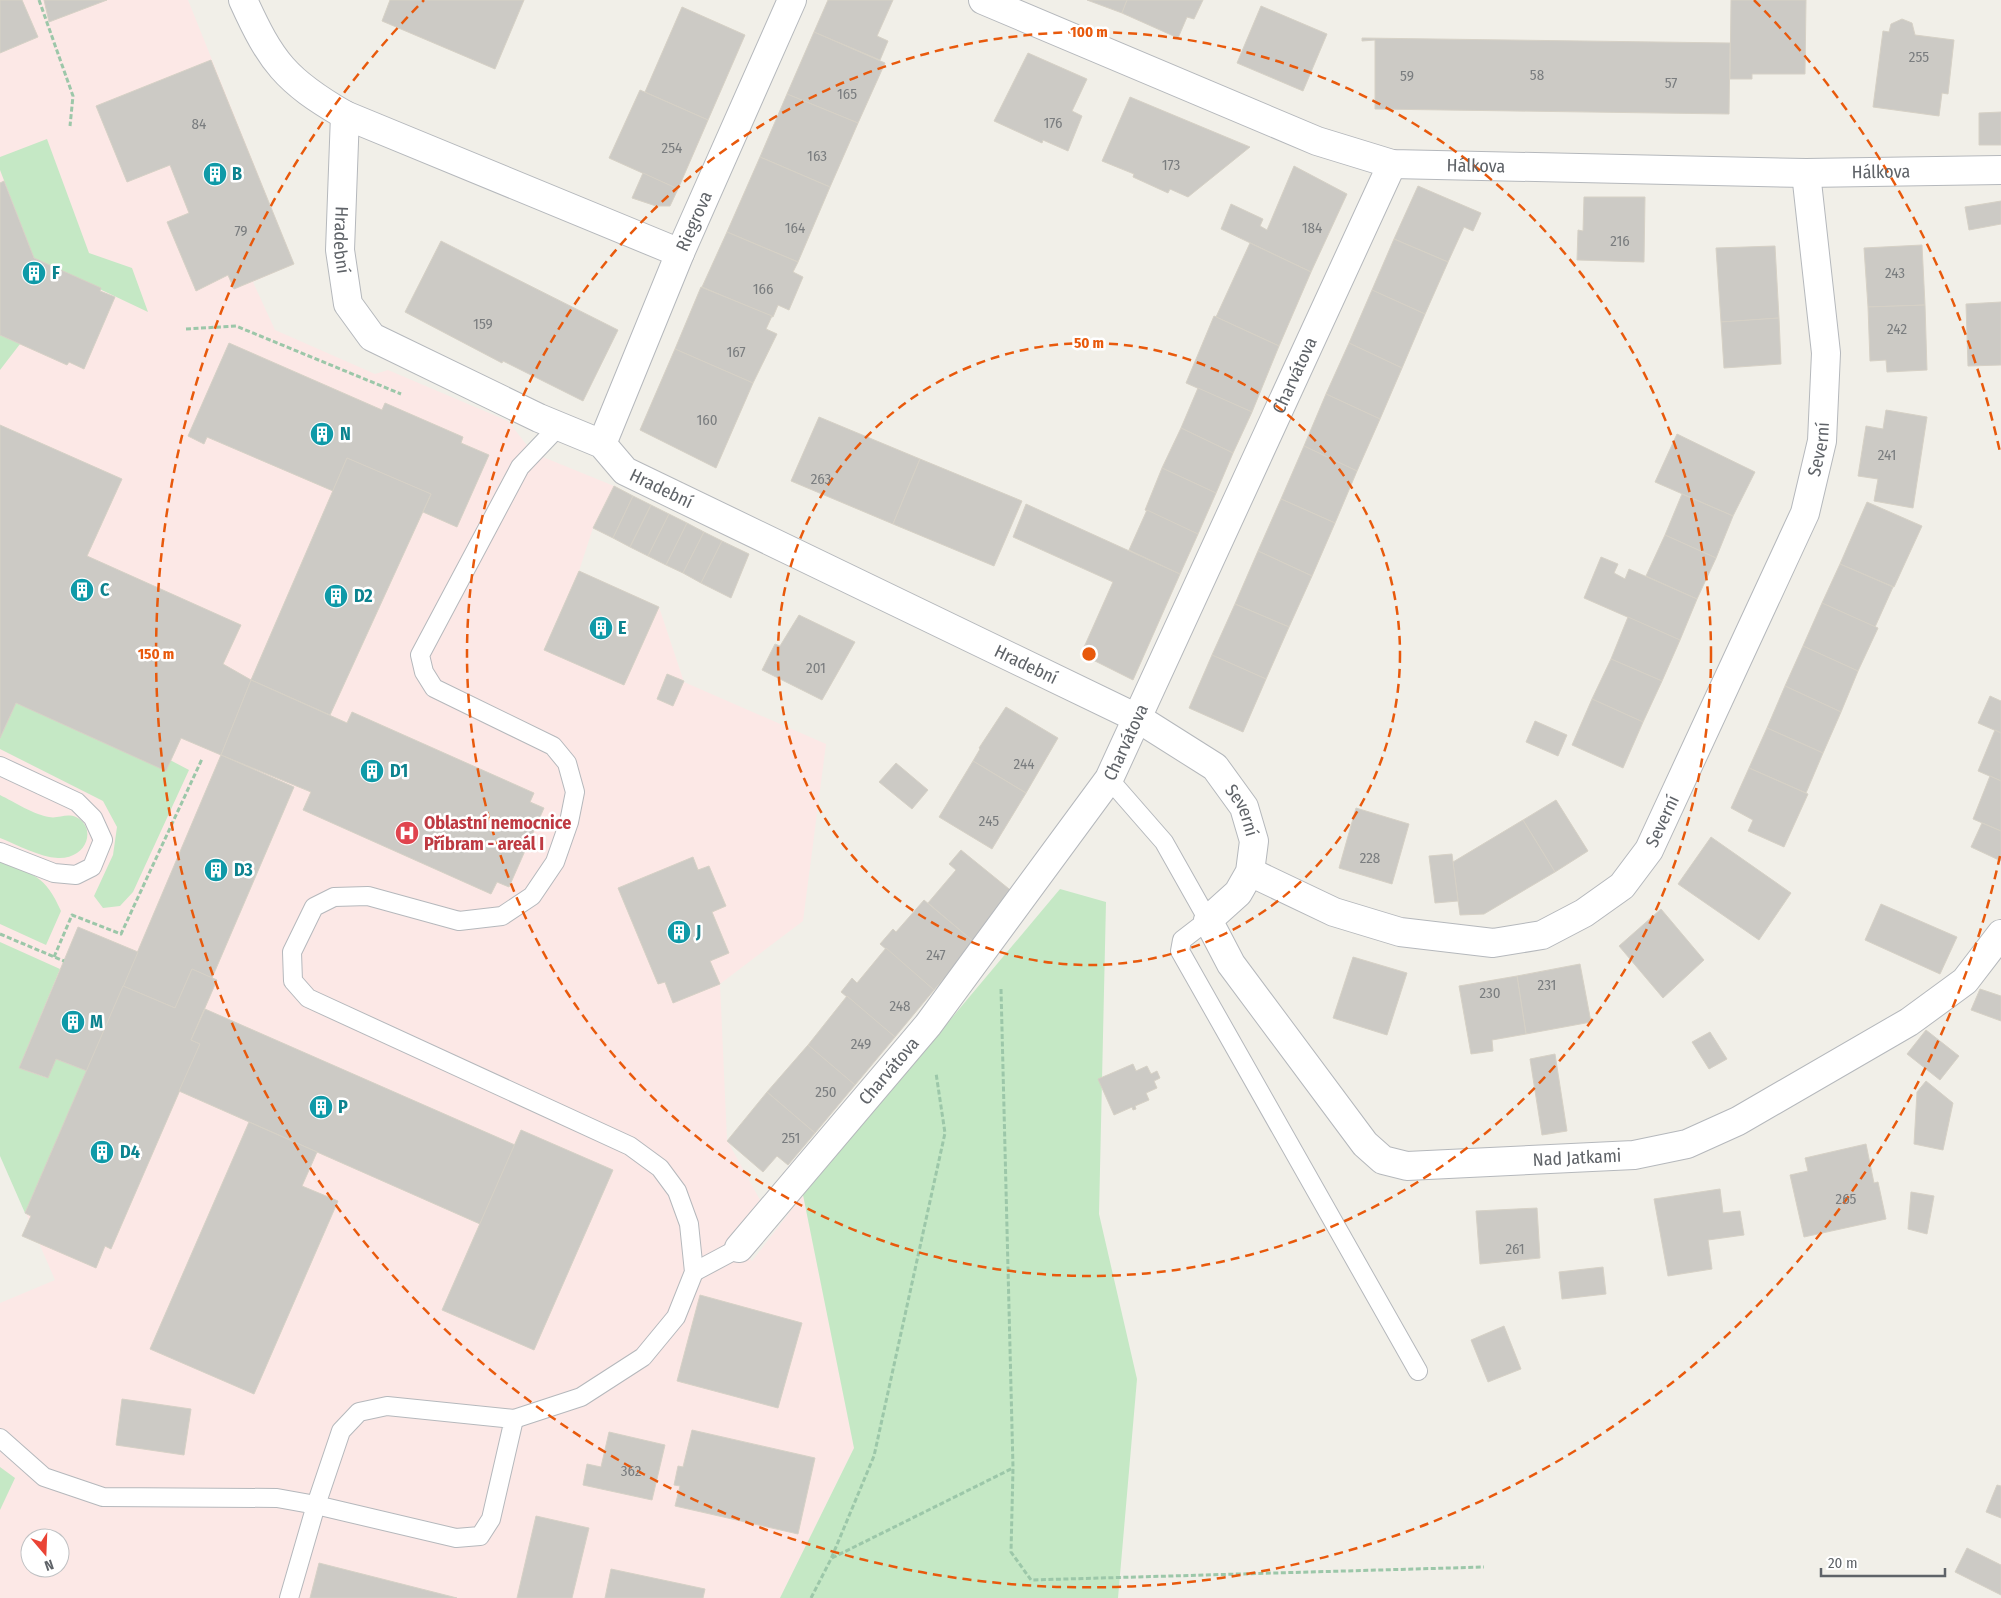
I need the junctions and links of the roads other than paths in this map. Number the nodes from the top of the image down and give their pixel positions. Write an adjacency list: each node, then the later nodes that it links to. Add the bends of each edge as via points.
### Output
1 (243, 0): 4 (street, via 260,39 283,72 312,96)
2 (792, 0): 8 (street, Riegrova)
3 (983, 0): 5 (street, Hálkova, via 1317,141)
4 (345, 115): 8 (street); 9 (street, Hradební, via 340,250 348,304 372,337)
5 (1392, 164): 7 (street, Hálkova); 11 (street, Charvátova)
6 (2001, 170): 7 (street, Hálkova)
7 (1806, 173): 15 (street, Severní, via 1826,352 1822,441 1805,513 1649,850 1622,886 1584,913 1542,935 1493,943 1400,932 1334,912)
8 (680, 253): 10 (street, Riegrova)
9 (559, 426): 10 (street, Hradební); 19 (lane, via 520,467 420,655 424,672 434,688 553,746 567,763 575,792 555,862 532,896 502,916 459,921 368,896 334,897 314,908 292,952 293,981 308,998 637,1152 660,1168 677,1191 689,1224)
10 (602, 444): 11 (street, Hradební, via 625,471)
11 (1139, 719): 13 (street, Charvátova); 15 (street, Severní, via 1215,767 1244,807 1254,841)
12 (0, 766): 14 (lane, via 77,802 93,818 103,840 92,867 76,875 54,873)
13 (1109, 779): 16 (lane, via 1164,842); 18 (street, Charvátova, via 928,1025)
14 (0, 852)
15 (1250, 872): 16 (street, via 1238,893)
16 (1208, 920): 17 (street, Nad Jatkami, via 1230,964 1365,1144 1383,1160 1407,1166 1634,1155 1687,1144 1738,1121 1909,1022 1965,981); 20 (lane, via 1182,940 1180,951)
17 (2001, 934)
18 (739, 1248): 19 (lane)
19 (694, 1272): 21 (lane, via 676,1317 644,1356 581,1397)
20 (1418, 1371)
21 (514, 1419): 23 (lane, via 386,1406 359,1412 341,1432); 23 (lane, via 491,1519 480,1536 456,1538)
22 (0, 1438): 23 (lane, via 44,1477 103,1497 277,1498)
23 (316, 1505): 24 (lane)
24 (288, 1598)

